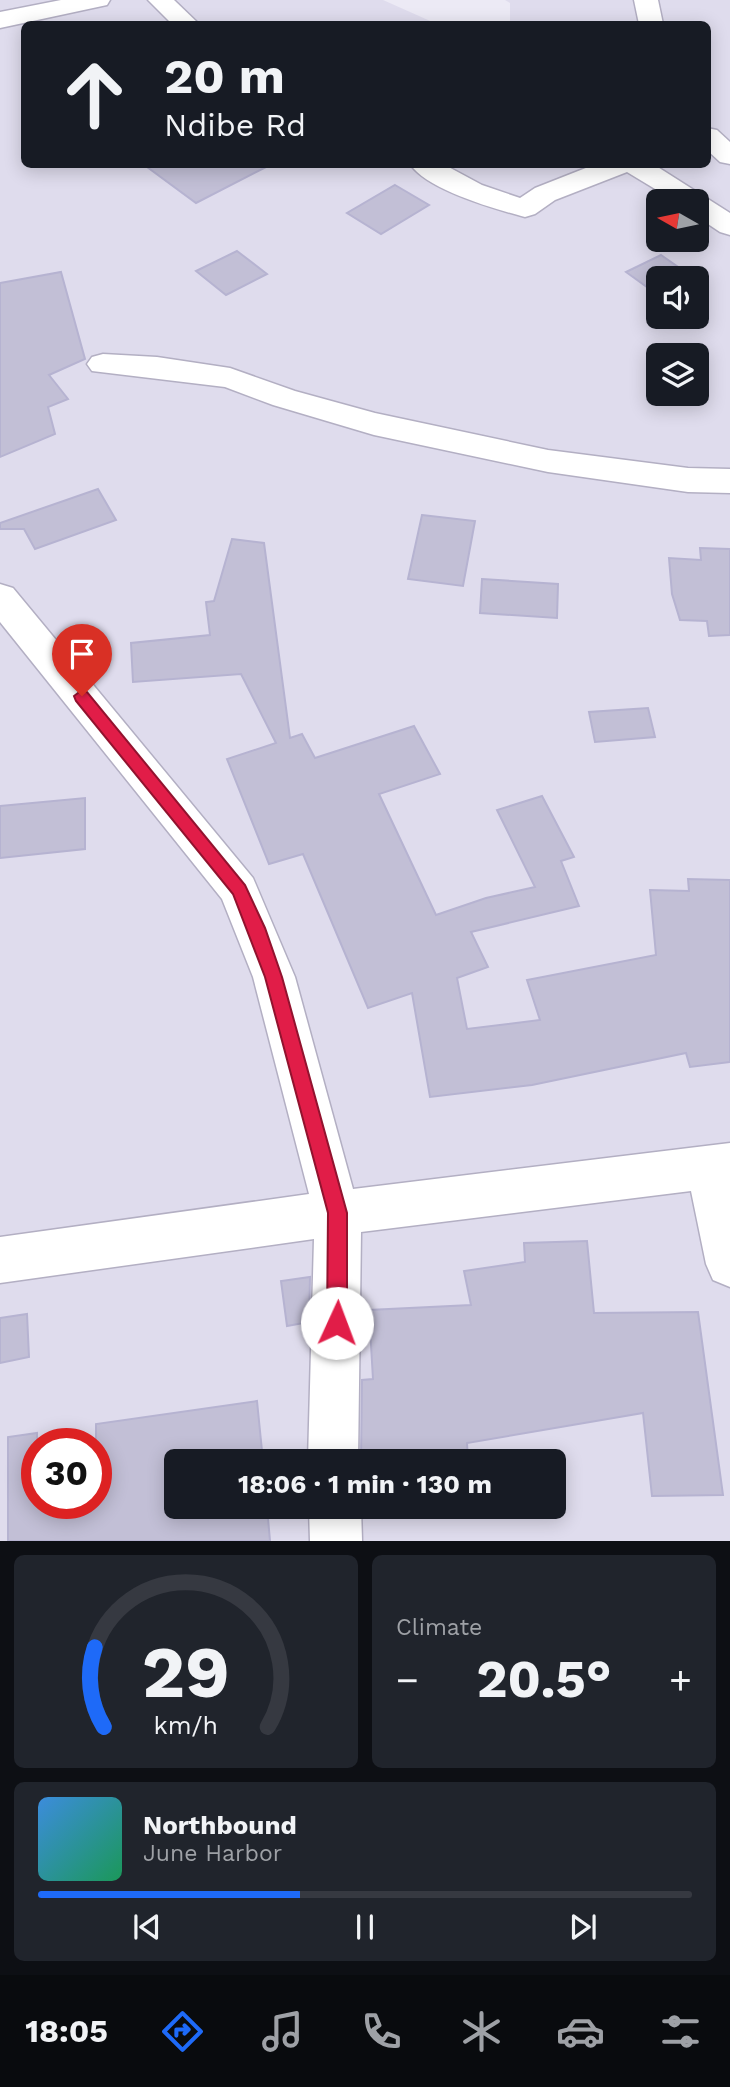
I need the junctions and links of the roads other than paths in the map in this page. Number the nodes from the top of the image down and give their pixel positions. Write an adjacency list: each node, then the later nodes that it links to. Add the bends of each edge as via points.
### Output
1 (98, 0): 4 (street)
2 (160, 0): 5 (street)
3 (646, 0): 6 (street)
4 (0, 20)
5 (183, 21)
6 (650, 21)
7 (711, 139): 8 (street)
8 (730, 156)
9 (430, 168): 10 (street, via 485,198 525,208 545,194)
10 (612, 168)
11 (640, 168): 12 (street)
12 (674, 189)
13 (709, 212): 14 (street)
14 (730, 226)
15 (103, 364): 16 (street, via 230,378 374,424 548,461 688,480)
16 (730, 481)
17 (0, 597): 19 (street, via 239,890 274,977)
18 (719, 1167): 19 (street); 21 (street)
19 (337, 1213): 20 (street); 22 (street)
20 (0, 1260)
21 (730, 1264)
22 (333, 1449)
23 (335, 1519): 24 (street)
24 (335, 1541)

